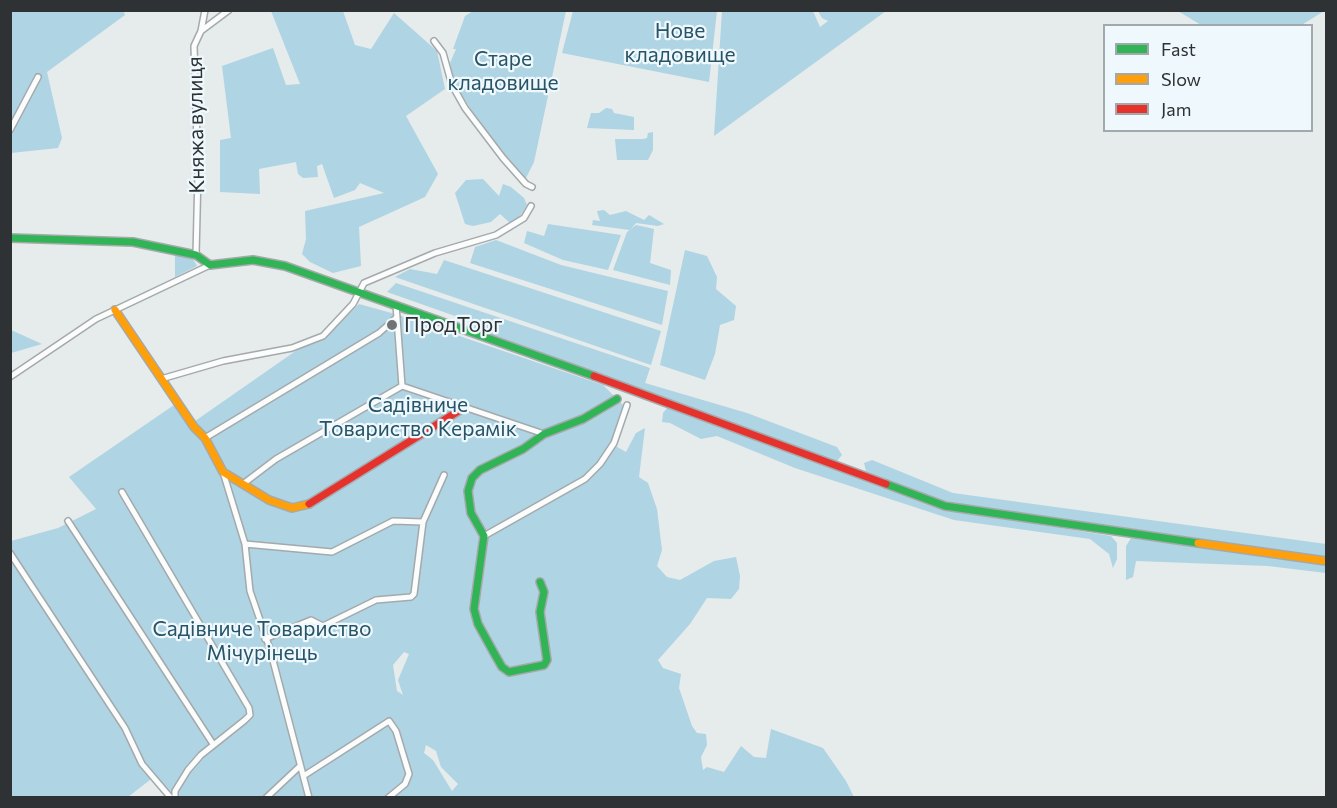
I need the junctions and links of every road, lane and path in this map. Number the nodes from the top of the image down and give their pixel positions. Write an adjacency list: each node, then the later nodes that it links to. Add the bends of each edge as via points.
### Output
1 (205, 10): 3 (street)
2 (229, 10): 3 (street, Княжа вулиця)
3 (201, 31): 10 (street, Княжа вулиця, via 194,46)
4 (434, 41): 7 (street, via 443,53 452,85 465,108 503,158)
5 (38, 77): 6 (street)
6 (10, 130)
7 (532, 187)
8 (531, 206): 12 (street, via 524,218 496,235 386,272 364,283)
9 (10, 238): 10 (main road, via 133,242)
10 (196, 255): 11 (main road)
11 (210, 265): 12 (main road, via 253,260 285,266); 14 (street)
12 (359, 291): 13 (main road); 17 (street, via 354,304 323,336 292,348 223,361)
13 (396, 304): 15 (street); 33 (main road, via 945,506)
14 (115, 310): 16 (street); 17 (main road)
15 (397, 317): 18 (street); 23 (street, via 379,333)
16 (10, 377)
17 (161, 379): 23 (main road)
18 (402, 386): 21 (street); 26 (street, via 276,459)
19 (617, 399): 22 (main road, via 583,419)
20 (627, 405): 30 (street, via 614,442 585,479)
21 (465, 407): 22 (street); 26 (main road, via 306,506 292,508 269,500)
22 (544, 434): 30 (main road, via 472,478 468,491 471,513)
23 (206, 438): 24 (main road)
24 (223, 472): 26 (main road); 31 (street)
25 (444, 475): 29 (street)
26 (243, 484)
27 (122, 492): 36 (street, via 249,708 250,715)
28 (68, 521): 36 (street)
29 (423, 522): 31 (street, via 393,521 332,552); 35 (street, via 411,597 376,600 323,626 311,620)
30 (484, 536): 34 (main road, via 474,609 494,653 509,672 544,665 547,660 540,612 544,592)
31 (245, 544): 35 (street, via 250,591)
32 (10, 553): 39 (street, via 125,728 142,764)
33 (1326, 561)
34 (540, 582)
35 (265, 639): 37 (street)
36 (213, 744): 39 (street, via 188,770)
37 (300, 766): 38 (street); 40 (street)
38 (305, 775): 41 (street); 42 (street, via 388,721 396,731 409,774 405,784)
39 (173, 798)
40 (267, 798)
41 (309, 798)
42 (388, 798)

